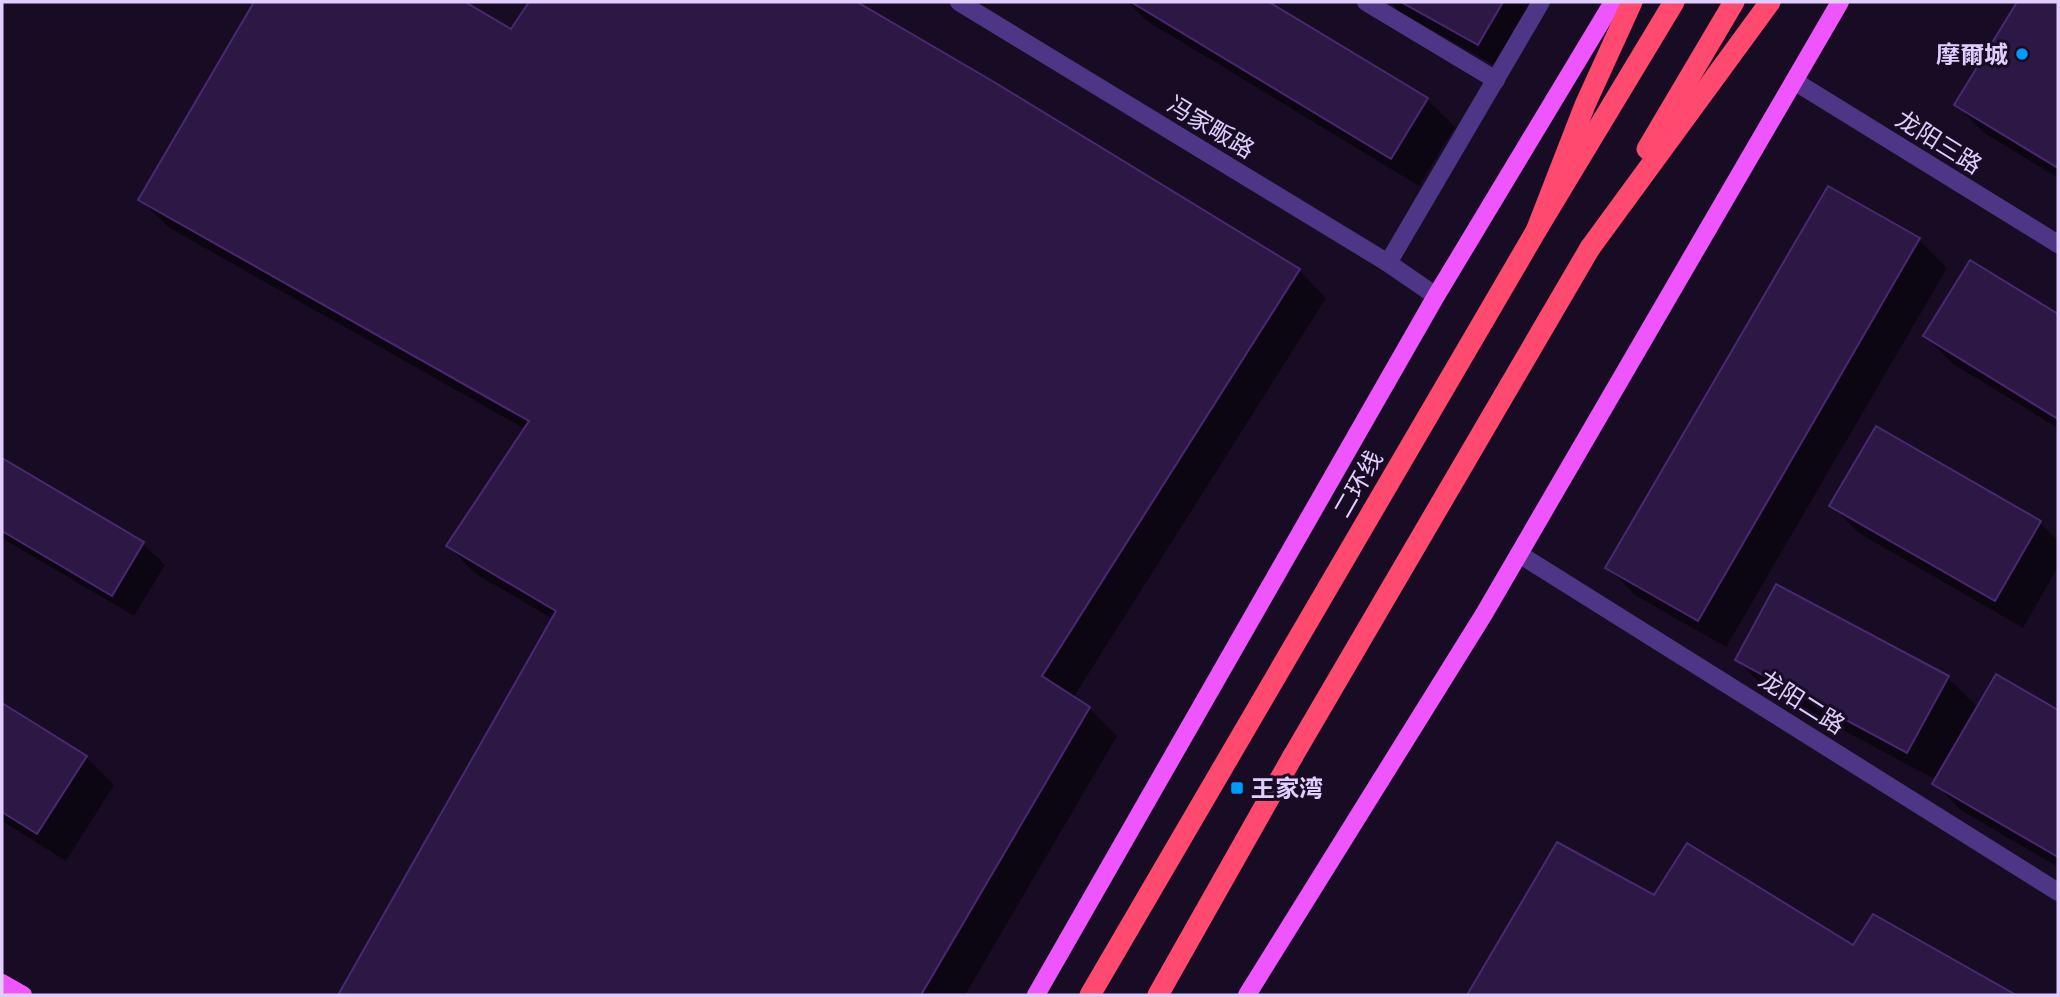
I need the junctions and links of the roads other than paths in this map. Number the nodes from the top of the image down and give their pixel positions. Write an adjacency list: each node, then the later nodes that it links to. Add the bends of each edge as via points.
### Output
1 (959, 2): 15 (street, 冯家畈路)
2 (1366, 2): 10 (street)
3 (1541, 2): 10 (street)
4 (1613, 2): 16 (main road)
5 (1632, 2): 12 (highway, bridge, via 1585,105)
6 (1674, 2): 12 (highway, 二环线, bridge)
7 (1734, 2): 14 (highway)
8 (1770, 2): 14 (highway)
9 (1840, 2): 11 (main road)
10 (1496, 80): 15 (street)
11 (1794, 81): 13 (street, 龙阳三路); 17 (main road)
12 (1536, 231): 22 (highway, 二环线)
13 (2058, 244)
14 (1590, 248): 23 (highway, bridge)
15 (1388, 263): 16 (street, 冯家畈路)
16 (1436, 296): 21 (main road)
17 (1519, 554): 18 (street, 龙阳二路); 24 (main road)
18 (2058, 892)
19 (2, 982): 20 (main road)
20 (23, 995)
21 (1036, 995)
22 (1090, 995)
23 (1158, 995)
24 (1247, 995)

